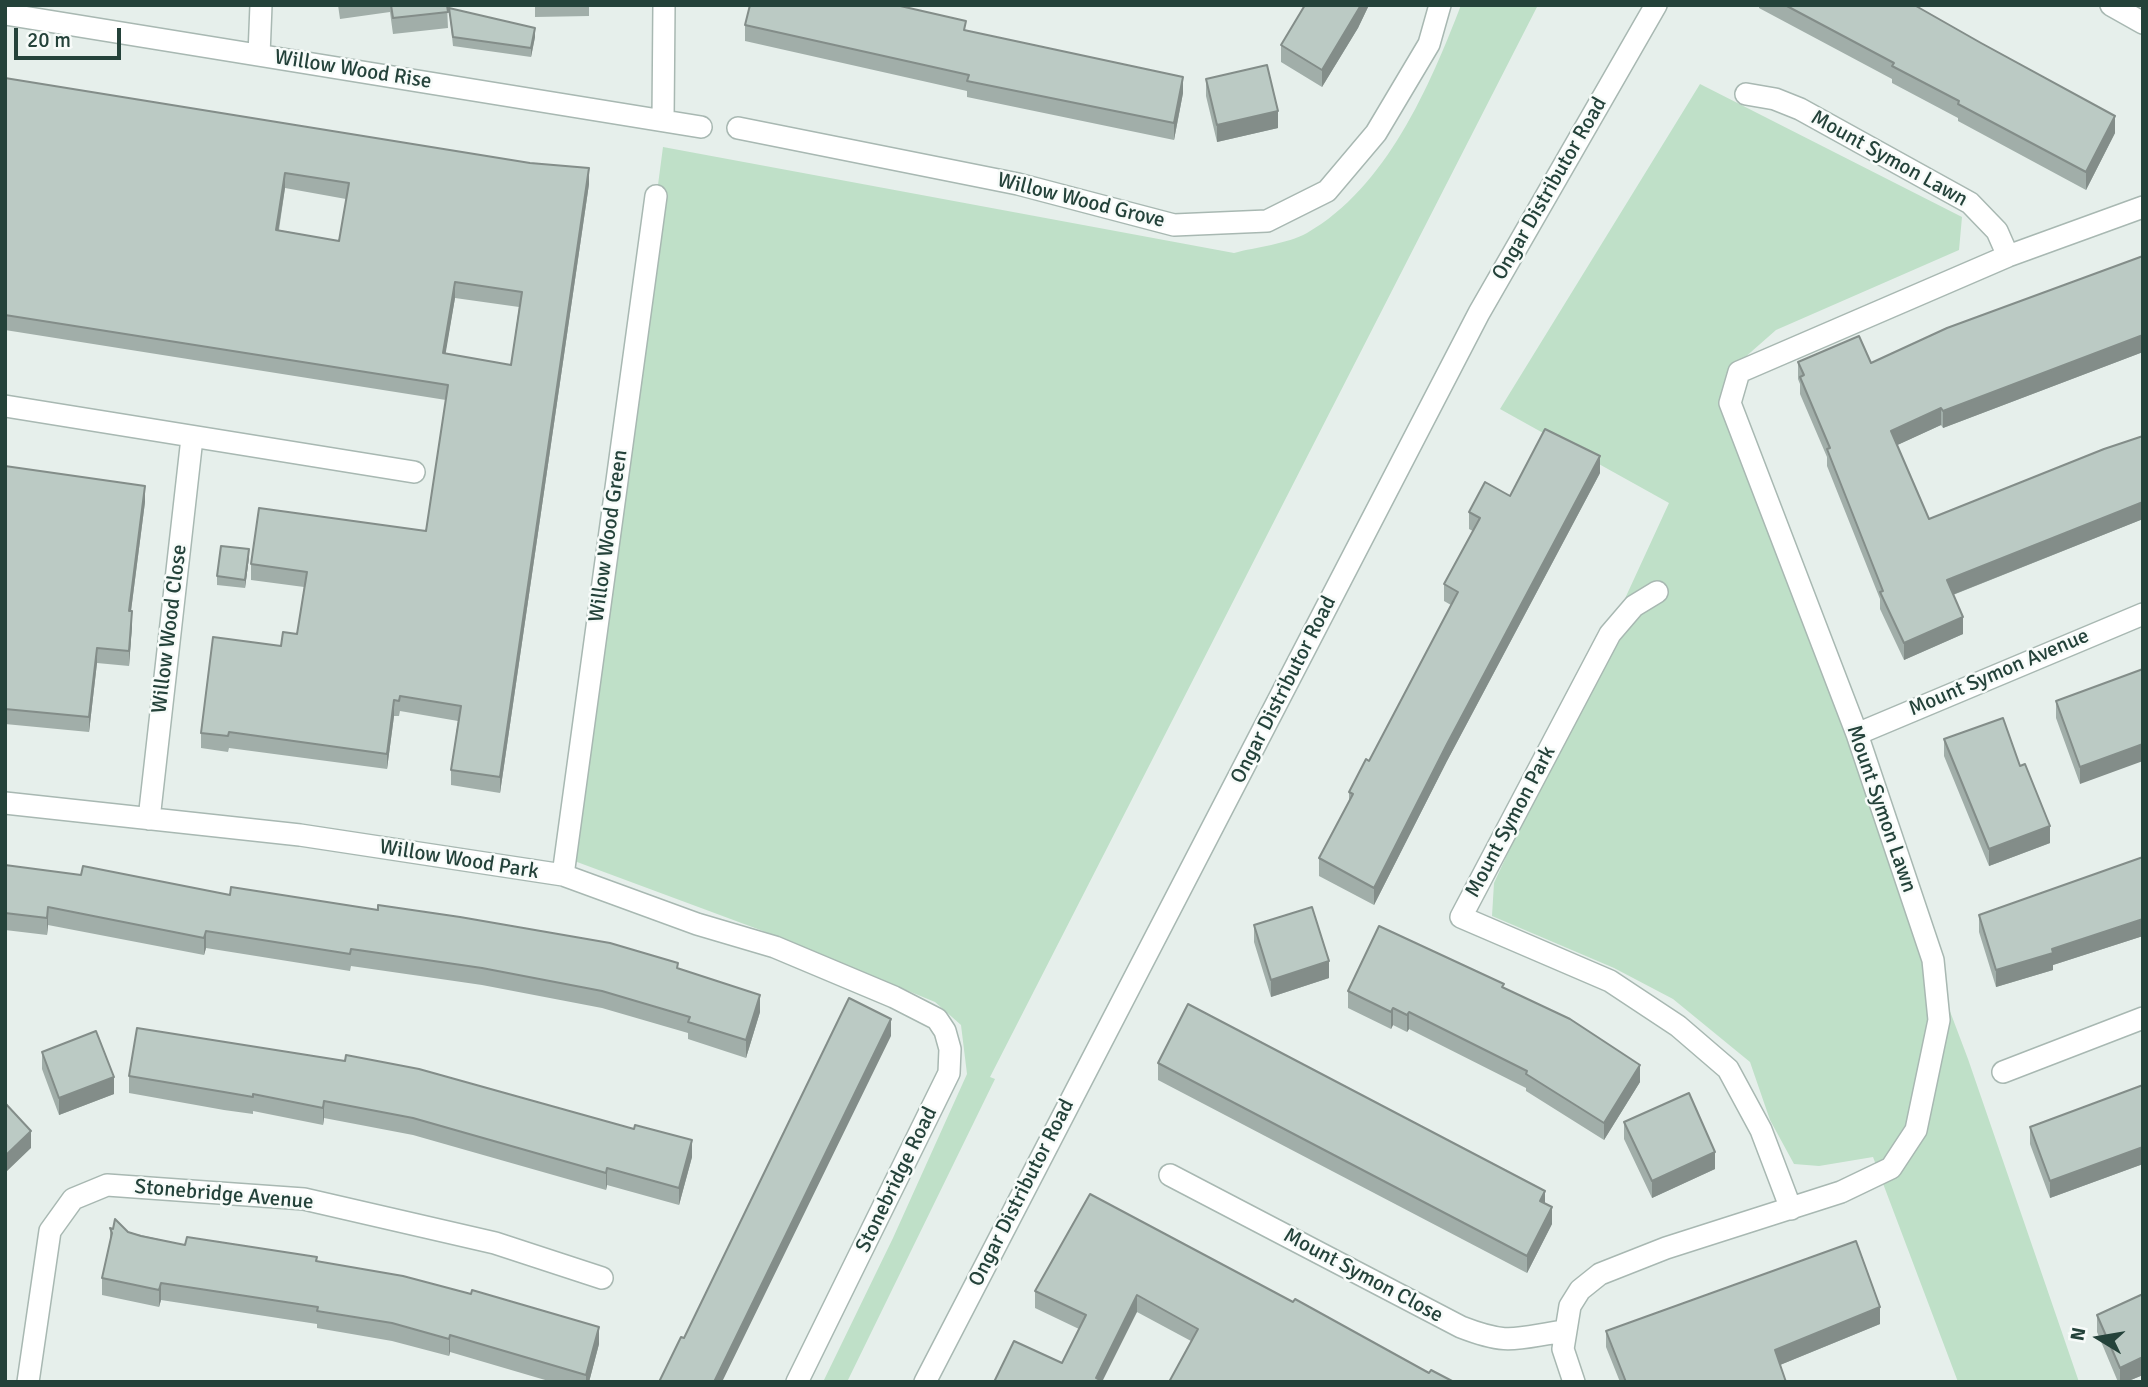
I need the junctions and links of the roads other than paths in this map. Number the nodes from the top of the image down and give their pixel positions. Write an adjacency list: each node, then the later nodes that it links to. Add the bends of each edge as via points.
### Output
1 (261, 5): 8 (street)
2 (664, 5): 10 (street)
3 (1440, 5): 12 (street, Willow Wood Grove, via 1429,44 1376,133 1328,191 1267,220 1174,225 1018,184)
4 (1657, 5): 34 (street, Ongar Distributor Road, via 1479,313)
5 (2112, 5): 7 (street)
6 (5, 14): 8 (street, Willow Wood Rise)
7 (2143, 23)
8 (259, 55): 10 (street, Willow Wood Rise)
9 (1746, 94): 15 (street, Mount Symon Lawn, via 1800,109 1970,204 1997,231)
10 (663, 120): 11 (street, Willow Wood Rise)
11 (701, 127)
12 (738, 128)
13 (656, 196): 24 (street, Willow Wood Green)
14 (2143, 207): 15 (street, Mount Symon Lawn)
15 (2008, 256): 21 (street, Mount Symon Lawn, via 1739,372 1730,403)
16 (5, 406): 17 (street)
17 (192, 438): 18 (street); 23 (street, Willow Wood Close)
18 (414, 472)
19 (1657, 592): 29 (street, Mount Symon Park, via 1634,606 1610,634 1461,917 1610,981 1678,1026 1728,1069 1760,1130)
20 (2143, 614): 21 (street, Mount Symon Avenue)
21 (1857, 734): 29 (street, Mount Symon Lawn, via 1933,960 1939,1020 1916,1130 1891,1168 1842,1192)
22 (5, 803): 23 (street, Willow Wood Park)
23 (149, 819): 24 (street, Willow Wood Park, via 300,835)
24 (563, 876): 25 (street, Willow Wood Park, via 775,947)
25 (894, 997): 33 (street, Stonebridge Road, via 937,1019 950,1049 949,1073)
26 (2143, 1018): 27 (street)
27 (2003, 1072)
28 (1170, 1175): 31 (street, Mount Symon Close, via 1461,1327 1507,1340)
29 (1791, 1209): 31 (street, Mount Symon Lawn, via 1600,1274 1580,1290)
30 (602, 1278): 32 (street, Stonebridge Avenue, via 495,1243 304,1199 107,1185 73,1199 50,1231)
31 (1564, 1331): 35 (street, via 1563,1349)
32 (28, 1382)
33 (797, 1382)
34 (925, 1382)
35 (1574, 1382)

